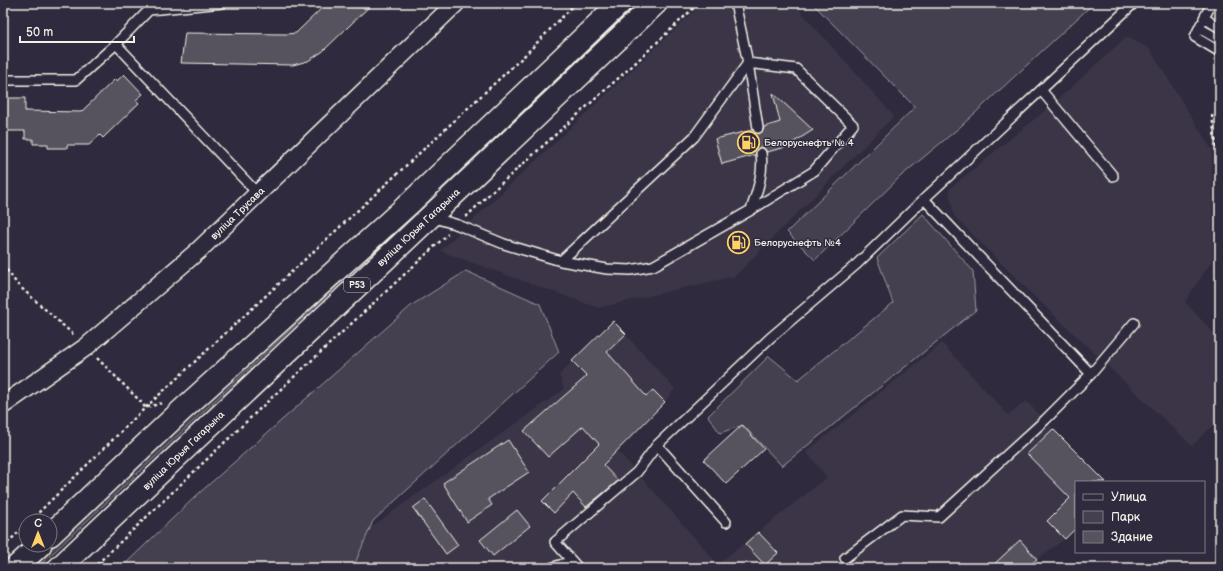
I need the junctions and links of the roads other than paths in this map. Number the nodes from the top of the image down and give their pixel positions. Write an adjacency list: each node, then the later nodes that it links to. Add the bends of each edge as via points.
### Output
1 (223, 3): 10 (lane)
2 (456, 3): 23 (street, вуліца Трусава)
3 (620, 3): 33 (main road, Р53, via 411,202 181,411)
4 (656, 3): 26 (main road, вуліца Юрыя Гагарына / Р53)
5 (735, 3): 17 (lane)
6 (1134, 3): 19 (lane)
7 (1212, 3): 11 (lane)
8 (1217, 3): 9 (lane)
9 (1220, 5)
10 (149, 7): 15 (lane)
11 (1204, 18): 12 (lane); 13 (lane)
12 (1199, 28): 14 (lane); 16 (lane, via 1195,37)
13 (1220, 28)
14 (1220, 40)
15 (116, 44): 18 (lane, via 76,80); 23 (lane)
16 (1220, 52)
17 (748, 63): 20 (lane); 25 (lane, via 796,69 852,124 814,171); 27 (lane, via 694,137)
18 (3, 80)
19 (1041, 90): 22 (lane); 24 (lane)
20 (758, 128)
21 (761, 154): 25 (lane, via 763,164 759,187)
22 (1113, 176)
23 (258, 194): 30 (street, вуліца Трусава, via 200,250 86,347)
24 (924, 199): 29 (lane); 31 (lane, via 857,264 770,338)
25 (750, 210): 27 (lane, via 653,266 630,270 606,269)
26 (430, 216): 27 (lane, via 504,244); 38 (main road, вуліца Юрыя Гагарына / Р53)
27 (561, 261)
28 (1134, 323): 29 (lane)
29 (1091, 374): 35 (lane, via 939,517 902,515)
30 (3, 405)
31 (658, 445): 32 (lane); 36 (lane, via 637,472 555,542)
32 (726, 522)
33 (58, 527)
34 (31, 553): 37 (main road)
35 (845, 558)
36 (575, 565): 39 (lane)
37 (15, 568)
38 (59, 568)
39 (551, 568)

